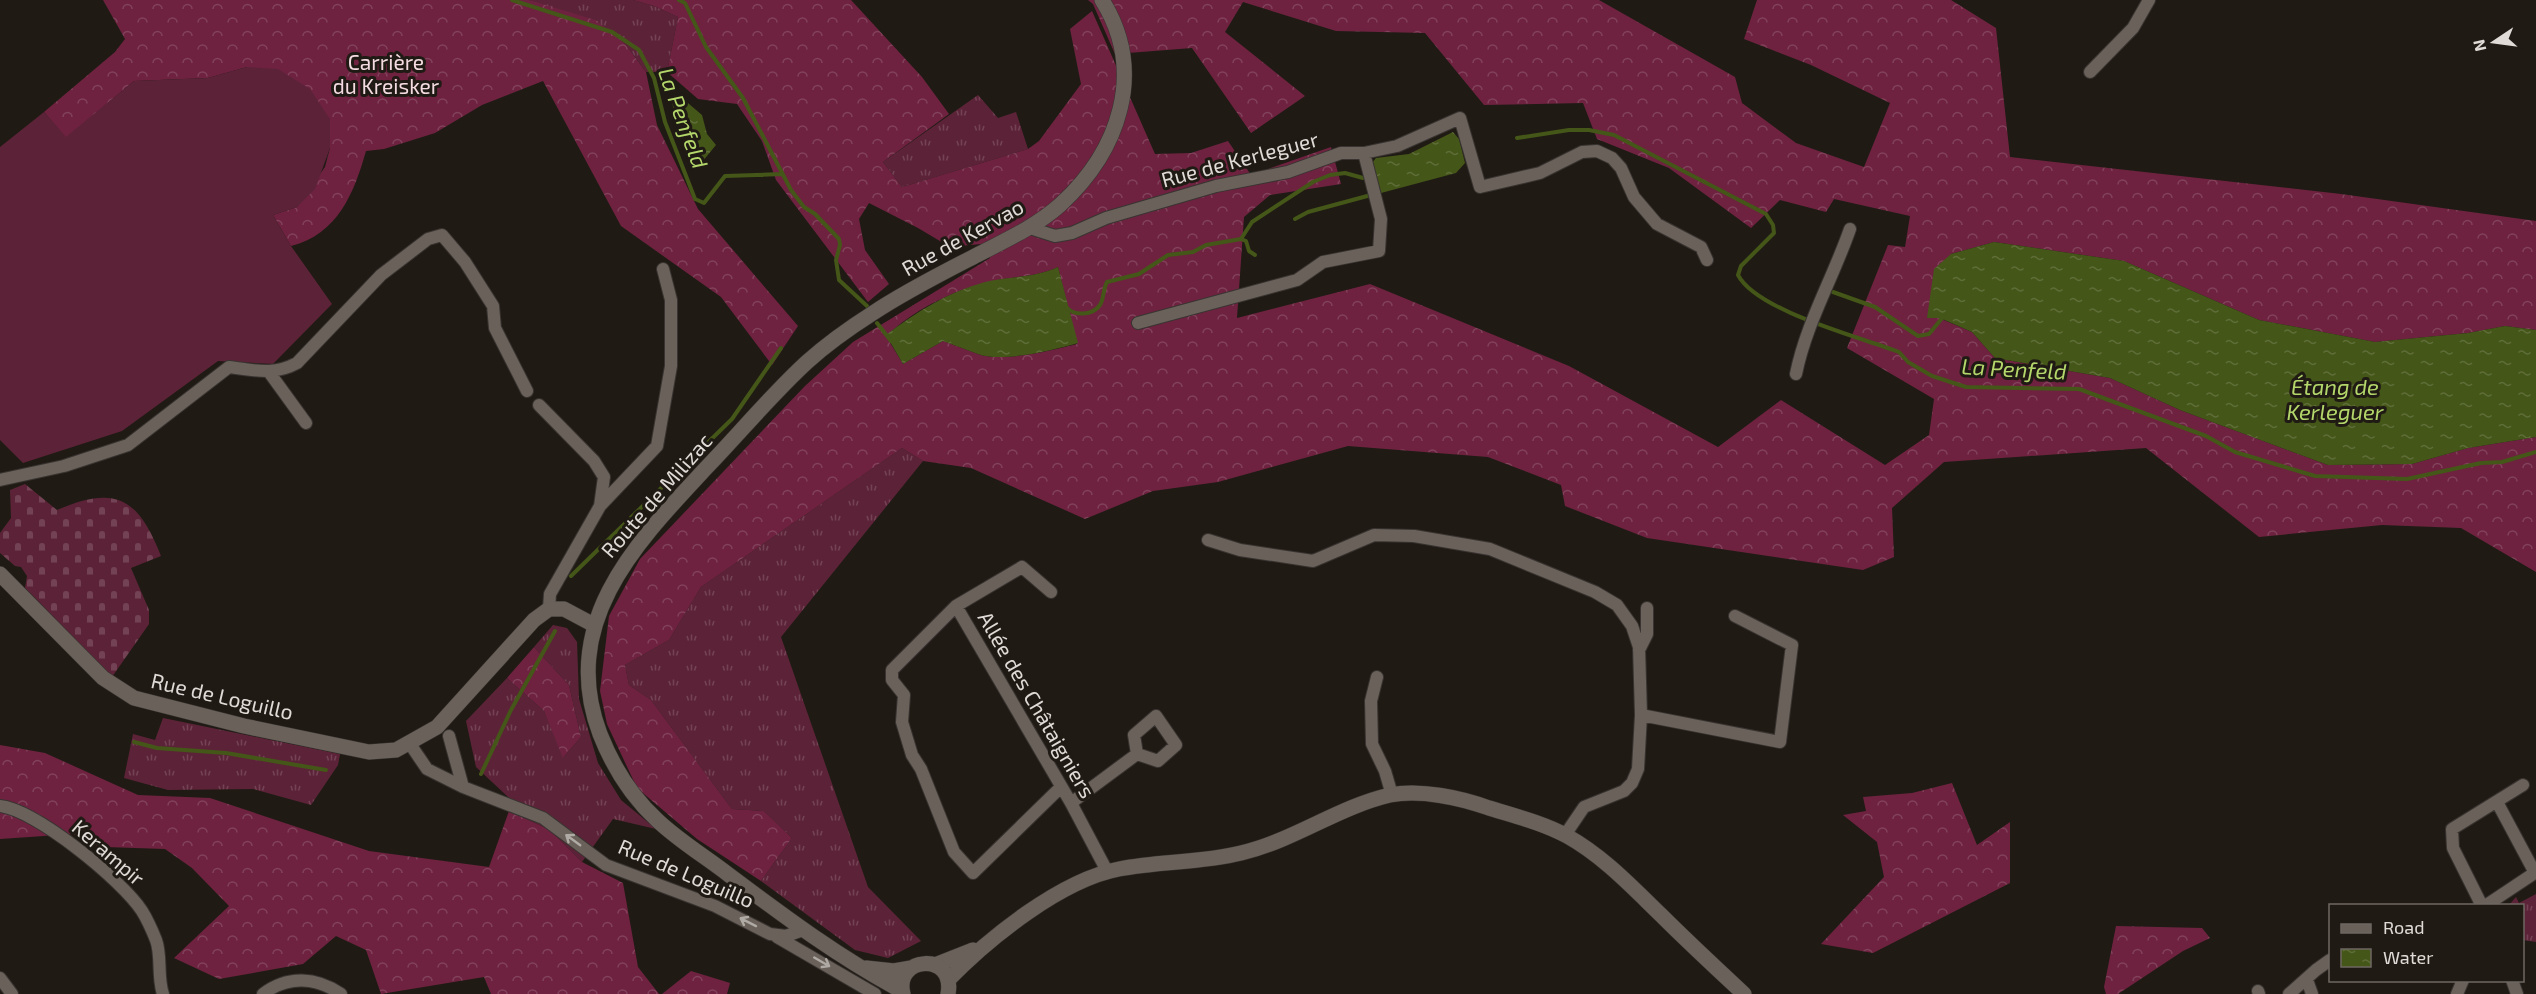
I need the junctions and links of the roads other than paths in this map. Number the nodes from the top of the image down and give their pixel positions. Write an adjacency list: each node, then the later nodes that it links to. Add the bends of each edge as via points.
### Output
1 (1102, 0): 5 (street, Rue de Kervao, via 1121,42 1126,80 1123,102 1096,164 1061,204)
2 (2149, 0): 3 (street, via 2133,28)
3 (2090, 72)
4 (1364, 153): 5 (street, Rue de Kerleguer, via 1341,153 1288,172 1216,186 1106,218 1072,233 1055,236); 7 (street, Rue de Kerleguer, via 1397,146 1460,118 1480,188 1540,173 1582,152 1597,151 1612,158 1634,197 1657,224 1701,248); 10 (street, via 1380,219 1379,251 1323,262 1297,280)
5 (1030, 228): 9 (street, Rue de Kervao)
6 (1850, 229): 12 (street, via 1834,276 1813,319)
7 (1707, 260)
8 (663, 268): 17 (street, via 671,300 671,366 657,446)
9 (873, 313): 25 (street, Route de Milizac, via 807,362 693,483 620,569)
10 (1138, 323)
11 (269, 372): 13 (street, via 281,372 297,363 381,275 428,239 442,235 493,306 495,328); 15 (street); 16 (street, via 230,367 128,445 64,466)
12 (1796, 375)
13 (527, 391)
14 (539, 405): 17 (street, via 594,461 604,477)
15 (306, 423)
16 (0, 480)
17 (600, 506): 23 (street, via 550,594)
18 (1208, 540): 26 (street, via 1240,550 1313,561 1374,535 1414,536 1490,549 1595,592 1617,606 1632,626)
19 (2, 578): 30 (street, Rue de Loguillo, via 103,678 134,698 369,752)
20 (1051, 592): 21 (street, via 1022,567)
21 (956, 606): 34 (street, Allée des Châtaigniers); 34 (street, Allée des Châtaigniers, via 892,670 892,680 904,695 902,723 912,755 921,768 954,852 974,873)
22 (1647, 608): 26 (street, via 1647,634)
23 (549, 609): 25 (street, via 564,609); 30 (street, Rue de Loguillo, via 534,620 448,717)
24 (1735, 616): 28 (street, via 1792,645 1780,742)
25 (594, 625): 44 (street, Route de Milizac, via 587,682 594,717 609,756 626,784 657,821)
26 (1639, 650): 28 (street)
27 (1377, 677): 35 (street, via 1371,701 1372,744)
28 (1641, 716): 39 (street, via 1638,769 1632,783 1624,791 1584,807)
29 (449, 736): 33 (street)
30 (410, 744): 33 (street, Rue de Loguillo, via 427,769)
31 (1137, 754): 37 (street)
32 (2523, 785): 36 (street)
33 (463, 787): 45 (street, Rue de Loguillo, one-way to 33, via 715,906 606,865 543,818)
34 (1060, 787): 37 (street, Allée des Châtaigniers)
35 (1392, 795): 39 (street, via 1466,800); 40 (street, via 1242,853)
36 (2497, 802): 41 (street); 42 (street, via 2452,829 2453,848)
37 (1071, 803): 40 (street, Allée des Châtaigniers)
38 (0, 806): 56 (street, Kerampir, via 22,812 65,839 119,884 142,911 157,942)
39 (1565, 835): 60 (street, via 1629,884)
40 (1107, 871): 46 (street, via 1056,895)
41 (2535, 872): 43 (street)
42 (2482, 904)
43 (2486, 904)
44 (803, 930): 45 (street, Rue de Loguillo, via 786,936); 49 (street, Route de Milizac)
45 (770, 934): 59 (street, one-way to 59)
46 (979, 948): 48 (street, Route de Milizac); 53 (street)
47 (2329, 962): 52 (street)
48 (935, 965): 50 (street, Route de Milizac); 53 (street)
49 (857, 967): 50 (street, Route de Milizac, via 894,971); 54 (street, Route de Milizac)
50 (911, 968): 54 (street, via 902,982)
51 (0, 978): 55 (street)
52 (2307, 980): 61 (street); 62 (street)
53 (948, 987)
54 (903, 992)
55 (12, 994)
56 (162, 994)
57 (263, 994): 58 (street, via 293,979 320,982)
58 (341, 994)
59 (875, 994)
60 (1744, 994)
61 (2289, 994)
62 (2312, 994)

